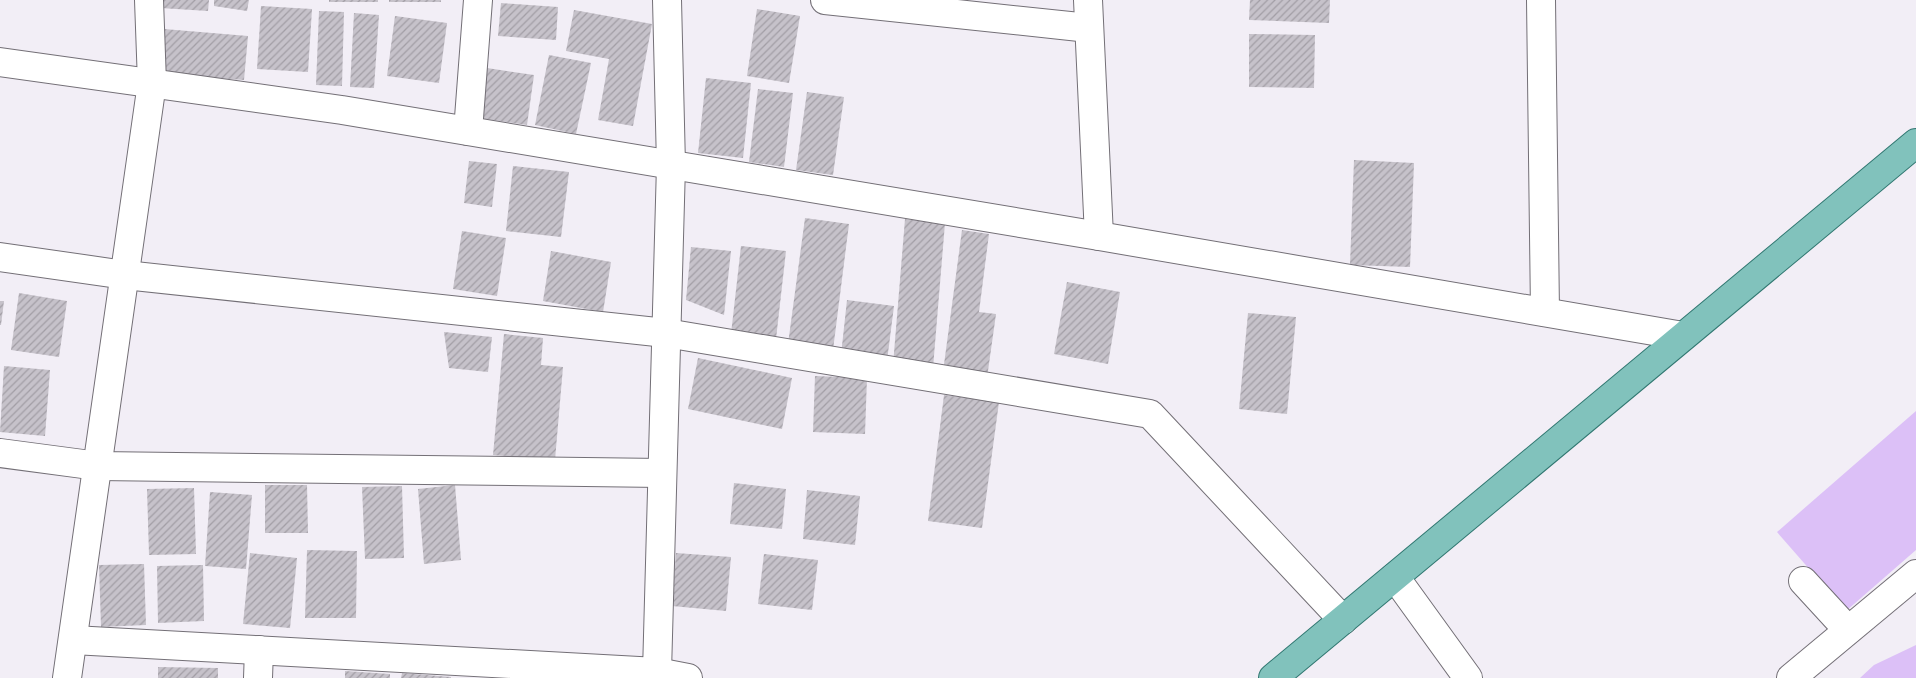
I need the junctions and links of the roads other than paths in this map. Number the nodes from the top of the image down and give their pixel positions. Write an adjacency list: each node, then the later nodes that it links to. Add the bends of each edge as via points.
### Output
1 (149, 0): 9 (street)
2 (478, 0): 10 (street)
3 (667, 0): 12 (street)
4 (824, 0): 7 (street)
5 (1088, 0): 7 (street)
6 (1541, 0): 16 (street)
7 (1090, 28): 13 (street)
8 (0, 62): 9 (street)
9 (152, 84): 10 (street); 15 (street)
10 (468, 131): 12 (street)
11 (1916, 143): 18 (main road)
12 (671, 165): 13 (street); 17 (street)
13 (1099, 236): 16 (street)
14 (0, 257): 15 (street)
15 (125, 275): 17 (street); 20 (street)
16 (1546, 312): 18 (street)
17 (666, 333): 21 (street); 25 (street, via 1150,414)
18 (1683, 336): 23 (main road)
19 (0, 453): 20 (street)
20 (98, 466): 21 (street); 27 (street)
21 (662, 473): 29 (street)
22 (1916, 574): 26 (street)
23 (1395, 577): 25 (main road); 34 (street)
24 (1803, 581): 26 (street)
25 (1343, 620): 33 (main road)
26 (1848, 630): 35 (street)
27 (73, 640): 28 (street); 30 (street)
28 (259, 650): 29 (street); 31 (street)
29 (657, 672): 32 (street)
30 (67, 678)
31 (258, 678)
32 (688, 678)
33 (1273, 678)
34 (1468, 678)
35 (1791, 678)

